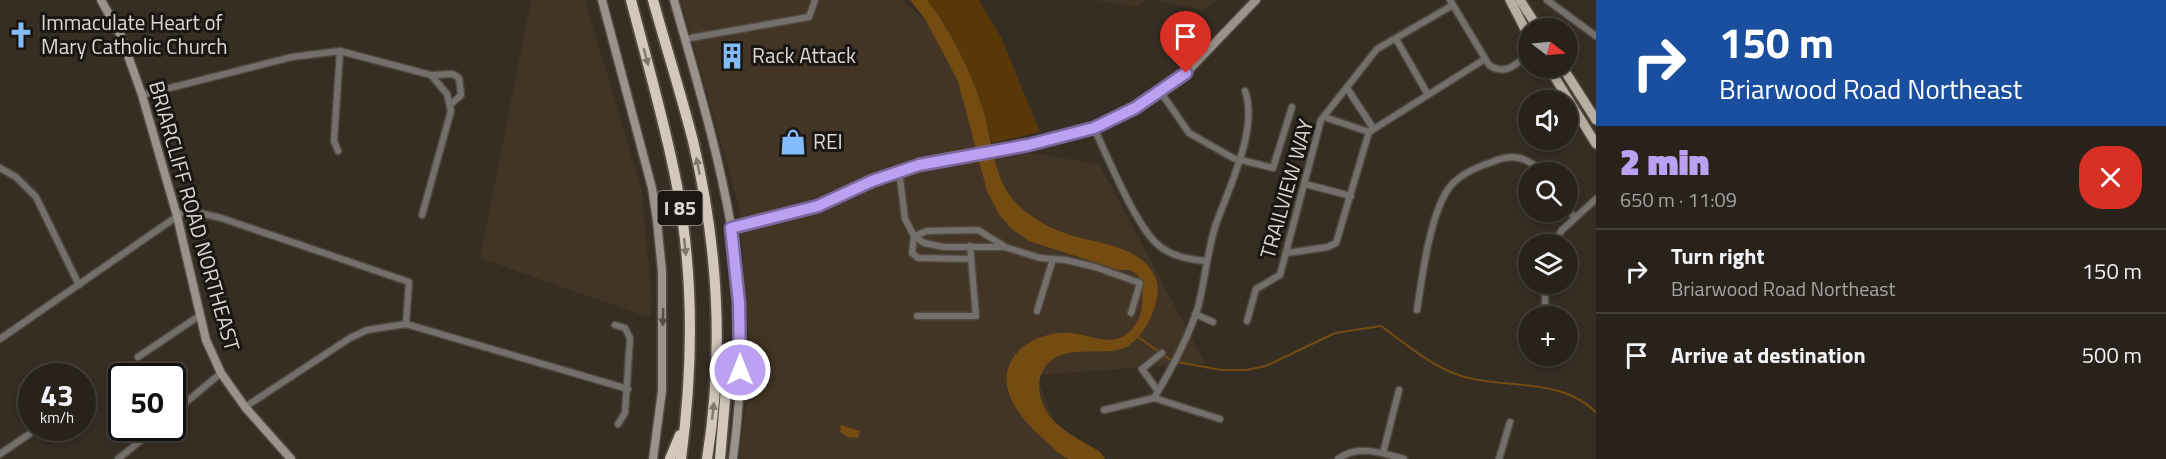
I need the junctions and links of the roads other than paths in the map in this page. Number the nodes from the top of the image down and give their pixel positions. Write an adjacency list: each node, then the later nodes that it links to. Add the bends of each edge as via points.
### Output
1 (101, 0): 27 (main road, BRIARCLIFF ROAD NORTHEAST, via 121,36)
2 (602, 0): 89 (main road, one-way to 89, via 652,188 657,222 662,271 663,391)
3 (631, 0): 80 (highway, I 85, one-way to 80, via 662,117 681,216 690,314)
4 (653, 0): 70 (highway, I 85, one-way to 4, via 713,263 703,194 693,141)
5 (674, 0): 15 (main road)
6 (815, 0): 15 (street, via 809,17)
7 (1256, 0): 24 (main road, via 1186,73)
8 (1510, 0): 12 (main road)
9 (1547, 0): 14 (street)
10 (1522, 1): 13 (main road)
11 (1452, 2): 16 (street, TRAILVIEW WAY); 18 (street)
12 (1519, 18)
13 (1532, 18)
14 (1596, 36)
15 (685, 39): 47 (main road)
16 (1396, 39): 23 (street, TRAILVIEW WAY, via 1377,50); 26 (street)
17 (340, 51): 20 (street); 27 (street, via 292,57); 35 (street, via 334,141)
18 (1485, 59): 19 (street, via 1498,71 1506,71); 26 (street)
19 (1518, 62)
20 (431, 75): 28 (street, via 447,94); 28 (street, via 453,74 459,78 461,94)
21 (1555, 78): 34 (main road)
22 (1569, 78): 31 (main road)
23 (1347, 88): 30 (street, TRAILVIEW WAY); 33 (street)
24 (1160, 91): 32 (main road); 36 (street, via 1189,133)
25 (1245, 91): 36 (street, via 1250,104)
26 (1427, 93): 33 (street)
27 (142, 95): 45 (main road, BRIARCLIFF ROAD NORTHEAST)
28 (450, 105): 44 (street)
29 (1292, 106): 36 (street, via 1273,168)
30 (1324, 117): 33 (street); 40 (street, TRAILVIEW WAY)
31 (1596, 120)
32 (1094, 128): 39 (main road); 55 (street, via 1142,224 1156,243 1188,260)
33 (1371, 130): 41 (street)
34 (1596, 144)
35 (338, 151)
36 (1240, 159): 55 (street)
37 (1529, 162): 57 (street, via 1511,156 1476,169 1449,188 1425,260)
38 (0, 168): 56 (street, via 16,177 36,197)
39 (899, 171): 47 (main road, via 818,206); 49 (street, via 905,219)
40 (1305, 184): 41 (street); 52 (street, TRAILVIEW WAY)
41 (1351, 196): 52 (street, via 1336,243 1328,248)
42 (1596, 199): 43 (street)
43 (1578, 214)
44 (422, 215)
45 (177, 216): 56 (street); 61 (main road, BRIARCLIFF ROAD NORTHEAST); 65 (street, via 191,211 221,218 409,282)
46 (1570, 222): 48 (street)
47 (731, 228): 94 (main road, via 740,350)
48 (1560, 234)
49 (914, 236): 50 (street, via 924,243 944,247); 51 (street, via 927,231 978,230); 53 (street, via 912,253 918,258)
50 (970, 246): 51 (street); 53 (street)
51 (1005, 247): 54 (street)
52 (1287, 252): 63 (street, TRAILVIEW WAY, via 1280,275 1256,289)
53 (972, 259): 62 (street, via 976,316)
54 (1053, 259): 58 (street); 59 (street, via 1095,267 1140,283)
55 (1207, 261): 60 (street)
56 (79, 285): 67 (street)
57 (1418, 310)
58 (1037, 311)
59 (1131, 313)
60 (1195, 314): 64 (street); 74 (street)
61 (199, 316): 69 (street); 71 (main road, BRIARCLIFF ROAD NORTHEAST)
62 (917, 316)
63 (1247, 321)
64 (1213, 322)
65 (406, 324): 72 (street); 77 (street, via 375,328 350,338)
66 (615, 325): 72 (street, via 625,328 630,338)
67 (0, 339)
68 (1162, 353): 74 (street, via 1142,369)
69 (138, 357)
70 (717, 362): 92 (highway, I 85, one-way to 70); 93 (highway, via 726,388)
71 (221, 373): 76 (street); 77 (main road, BRIARCLIFF ROAD NORTHEAST)
72 (628, 389): 82 (street, via 626,413)
73 (1399, 390): 85 (street)
74 (1158, 391): 75 (street)
75 (1154, 398): 78 (street); 79 (street)
76 (186, 402)
77 (245, 407): 88 (main road, BRIARCLIFF ROAD NORTHEAST)
78 (1104, 410)
79 (1220, 419)
80 (686, 421): 90 (highway); 91 (highway, I 85)
81 (1510, 422): 97 (street)
82 (618, 424)
83 (19, 441): 86 (street)
84 (140, 441): 87 (street)
85 (1383, 453): 95 (street, via 1356,450); 96 (street)
86 (0, 454)
87 (117, 459)
88 (291, 459)
89 (653, 459)
90 (670, 459)
91 (681, 459)
92 (707, 459)
93 (720, 459)
94 (733, 459)
95 (1338, 459)
96 (1404, 459)
97 (1499, 459)

